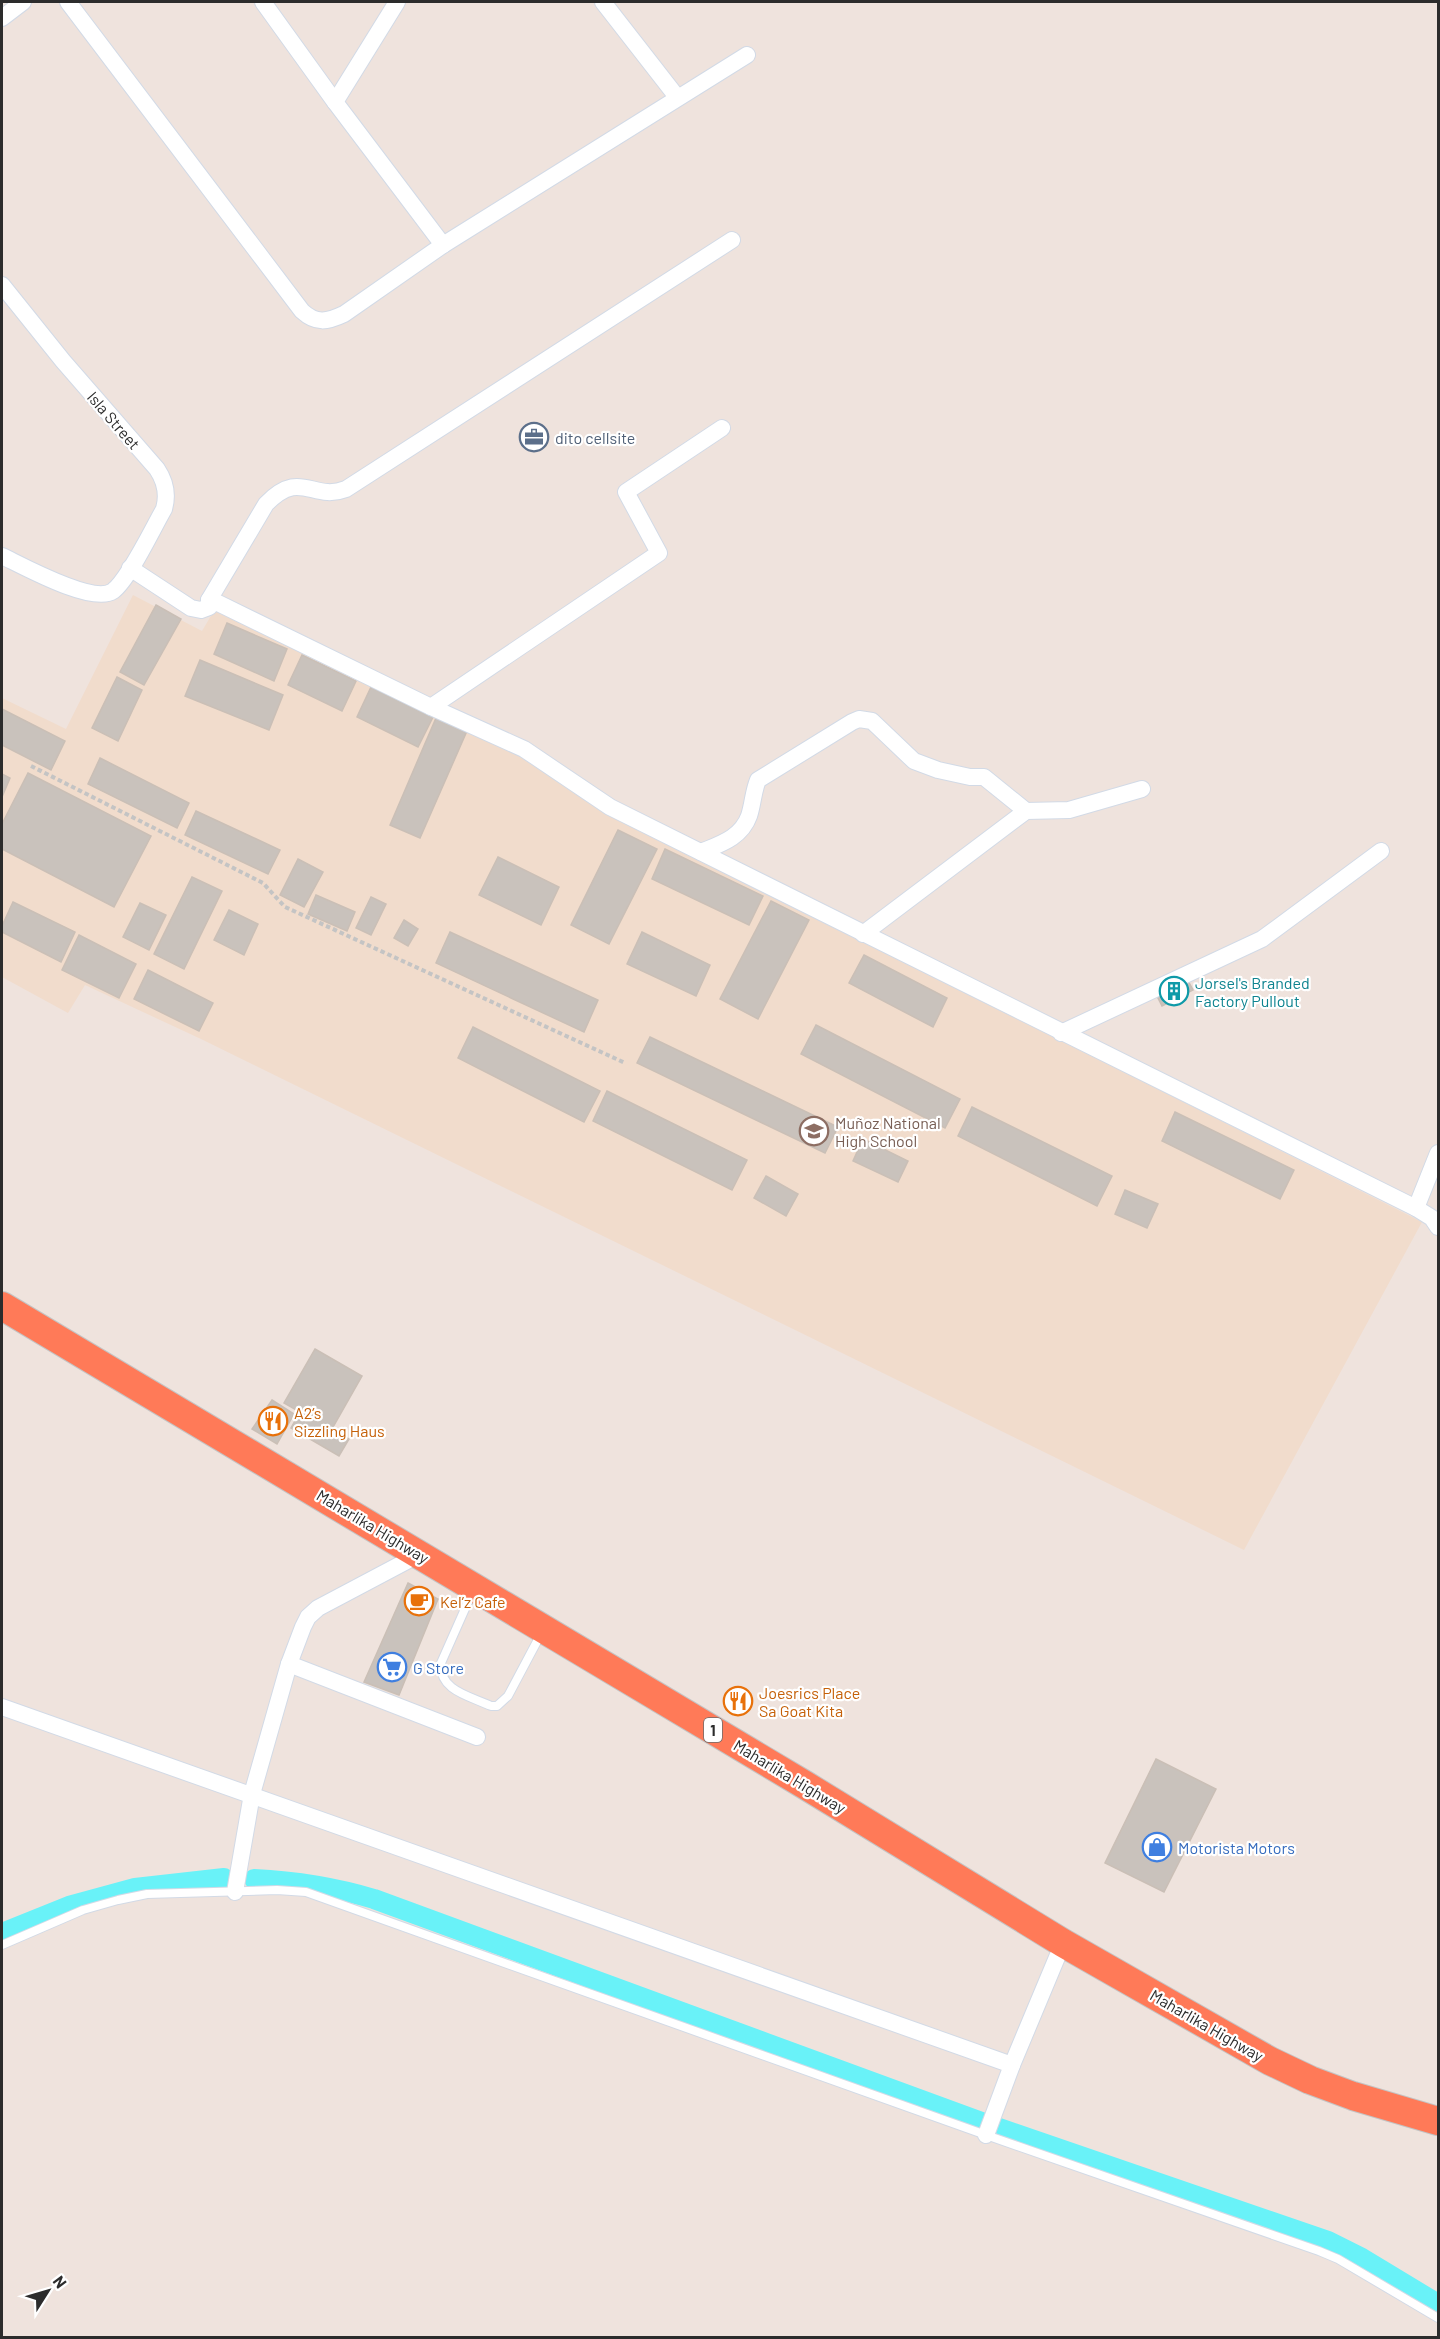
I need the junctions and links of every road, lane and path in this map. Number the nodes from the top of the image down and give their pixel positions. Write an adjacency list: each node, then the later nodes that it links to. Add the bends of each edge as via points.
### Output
1 (23, 2): 6 (street)
2 (68, 2): 11 (street, via 302,311 312,319 324,322 344,314)
3 (263, 2): 9 (street)
4 (397, 2): 9 (street)
5 (603, 2): 8 (street)
6 (2, 18)
7 (747, 55): 8 (street)
8 (677, 97): 11 (street)
9 (335, 102): 11 (street)
10 (732, 240): 16 (street, via 346,489 331,492 298,486 278,492 266,504)
11 (443, 245)
12 (2, 285): 15 (street, Isla Street, via 163,480 165,507)
13 (722, 428): 17 (street, via 626,492 659,553)
14 (2, 556): 15 (street, Isla Street, via 84,593 99,595 113,590)
15 (130, 568): 16 (street, via 191,608 206,609)
16 (209, 600): 17 (street)
17 (431, 707): 22 (street, via 524,749 610,807)
18 (31, 766): 25 (path, via 263,883 285,907)
19 (1142, 789): 20 (street, via 1069,810)
20 (1026, 812): 22 (street, via 984,777 938,770 914,761 872,721 860,719 758,780 741,832); 23 (street)
21 (1381, 851): 24 (street, via 1262,939)
22 (701, 852): 23 (street)
23 (863, 934): 24 (street)
24 (1061, 1033): 27 (street)
25 (625, 1063)
26 (1438, 1153): 27 (street)
27 (1416, 1208): 28 (street)
28 (1438, 1227)
29 (2, 1306): 30 (highway, Maharlika Highway / 1)
30 (420, 1554): 31 (highway, Maharlika Highway / 1); 33 (street, via 318,1608 308,1617)
31 (475, 1587): 32 (highway, Maharlika Highway / 1); 32 (lane, via 441,1664 440,1672 447,1686 497,1706 508,1696)
32 (544, 1629): 38 (highway, Maharlika Highway / 1)
33 (289, 1664): 35 (street); 36 (street)
34 (2, 1707): 36 (street)
35 (477, 1737)
36 (252, 1794): 37 (street); 40 (street)
37 (235, 1892): 39 (lane, via 147,1894 118,1900 83,1910); 42 (lane, via 294,1890 318,1895)
38 (1063, 1943): 40 (street); 41 (highway, Maharlika Highway / 1, via 1310,2080)
39 (2, 1945)
40 (1012, 2065): 42 (street)
41 (1438, 2121)
42 (986, 2135): 43 (lane, via 1338,2259)
43 (1438, 2318)

